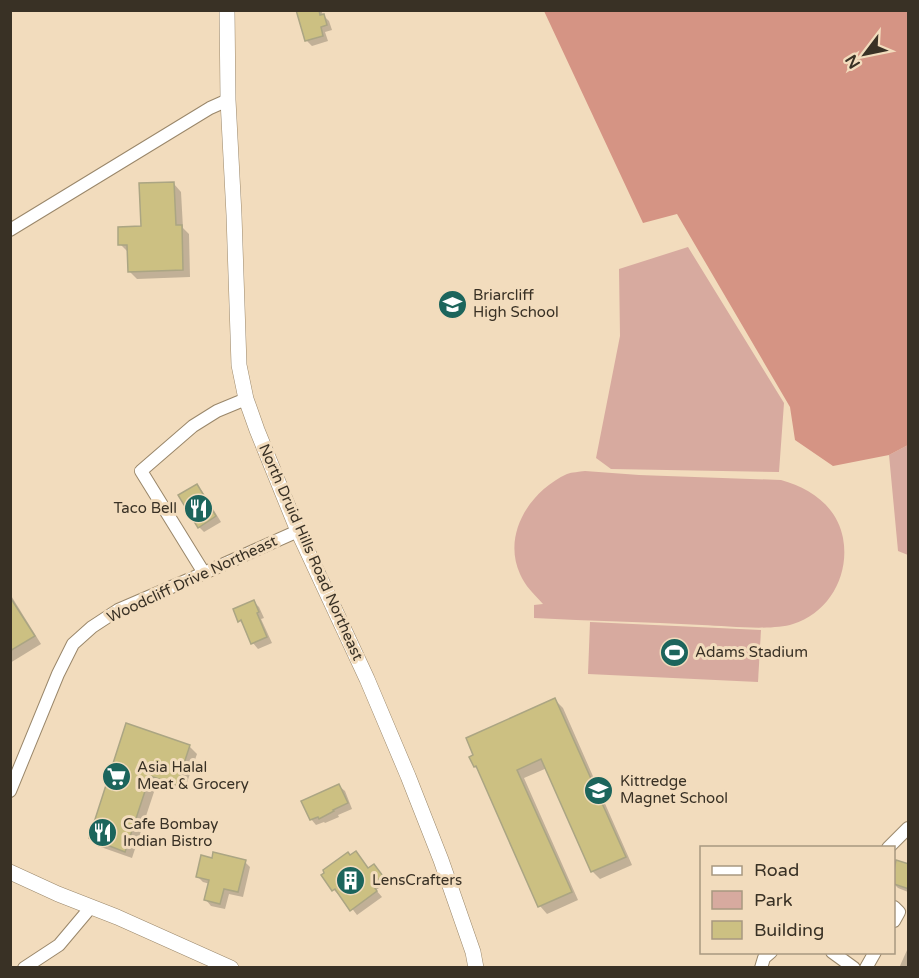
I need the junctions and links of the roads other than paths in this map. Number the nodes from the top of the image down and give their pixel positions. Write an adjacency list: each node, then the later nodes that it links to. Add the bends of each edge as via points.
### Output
1 (226, 10): 2 (main road, North Druid Hills Road Northeast)
2 (228, 100): 3 (street); 4 (main road, North Druid Hills Road Northeast, via 239,365)
3 (10, 230)
4 (246, 399): 5 (main road, North Druid Hills Road Northeast); 6 (street, via 193,426 141,471)
5 (298, 531): 6 (street, Woodcliff Drive Northeast); 17 (main road, North Druid Hills Road Northeast, via 408,776 441,860)
6 (204, 573): 7 (street, Woodcliff Drive Northeast, via 118,610 74,644)
7 (10, 791)
8 (909, 828): 9 (street)
9 (903, 839)
10 (10, 872): 11 (main road)
11 (91, 907): 15 (street, via 59,945); 16 (main road)
12 (769, 954): 18 (street)
13 (835, 954): 19 (street)
14 (874, 954): 20 (street)
15 (24, 968)
16 (231, 968)
17 (476, 968)
18 (761, 968)
19 (854, 968)
20 (866, 968)

